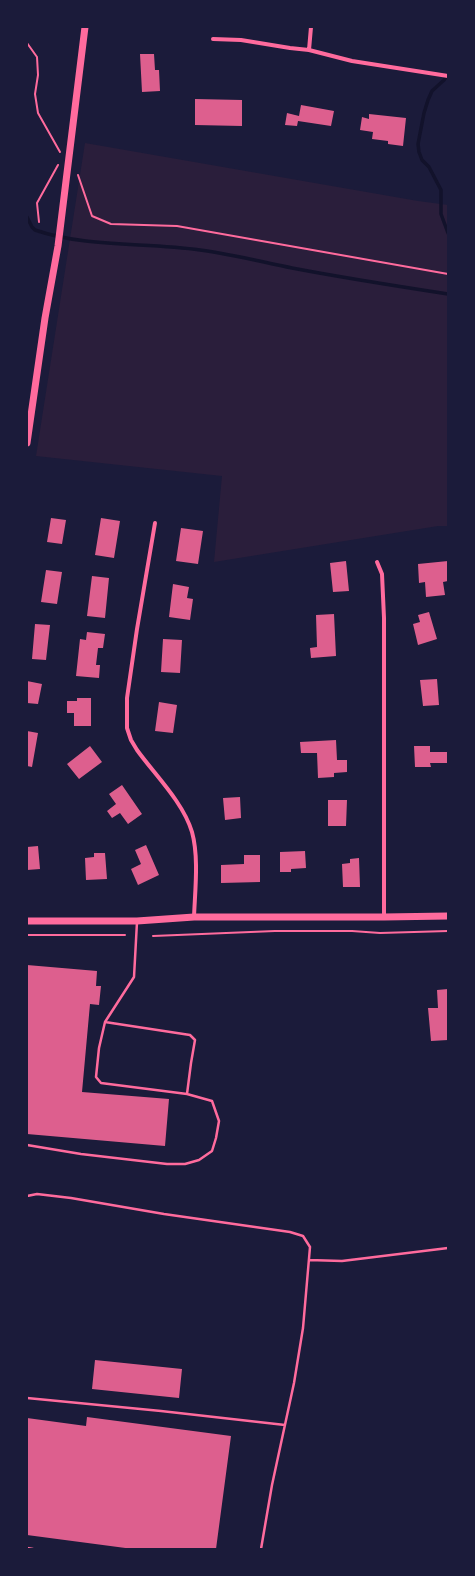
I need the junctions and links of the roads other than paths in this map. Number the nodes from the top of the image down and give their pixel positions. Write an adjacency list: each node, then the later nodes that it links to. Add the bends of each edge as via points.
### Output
1 (85, 27): 6 (main road, via 58,246 44,318)
2 (311, 27): 4 (street)
3 (213, 39): 4 (street, via 241,40)
4 (309, 50): 5 (street, via 352,61)
5 (448, 76)
6 (27, 443)
7 (155, 523): 10 (street, via 127,698 127,728 137,750 181,808 192,831 195,862)
8 (378, 562): 11 (street, via 382,574 384,618)
9 (448, 916): 11 (main road)
10 (194, 917): 11 (main road); 12 (main road)
11 (384, 918)
12 (137, 920): 13 (main road); 14 (lane, via 134,977)
13 (27, 921)
14 (105, 1022): 15 (lane, via 190,1035 195,1040); 15 (lane, via 98,1048 96,1077 101,1083)
15 (187, 1094): 16 (lane, via 212,1101 219,1121 212,1151 199,1160 185,1164 167,1164)
16 (27, 1145)
17 (27, 1196): 19 (lane, via 37,1194 71,1198 290,1232 303,1236 310,1248)
18 (448, 1248): 19 (lane, via 342,1261)
19 (309, 1260): 21 (lane, via 302,1334)
20 (27, 1398): 21 (lane)
21 (285, 1424): 24 (lane)
22 (27, 1548): 23 (lane)
23 (33, 1549)
24 (261, 1549)

